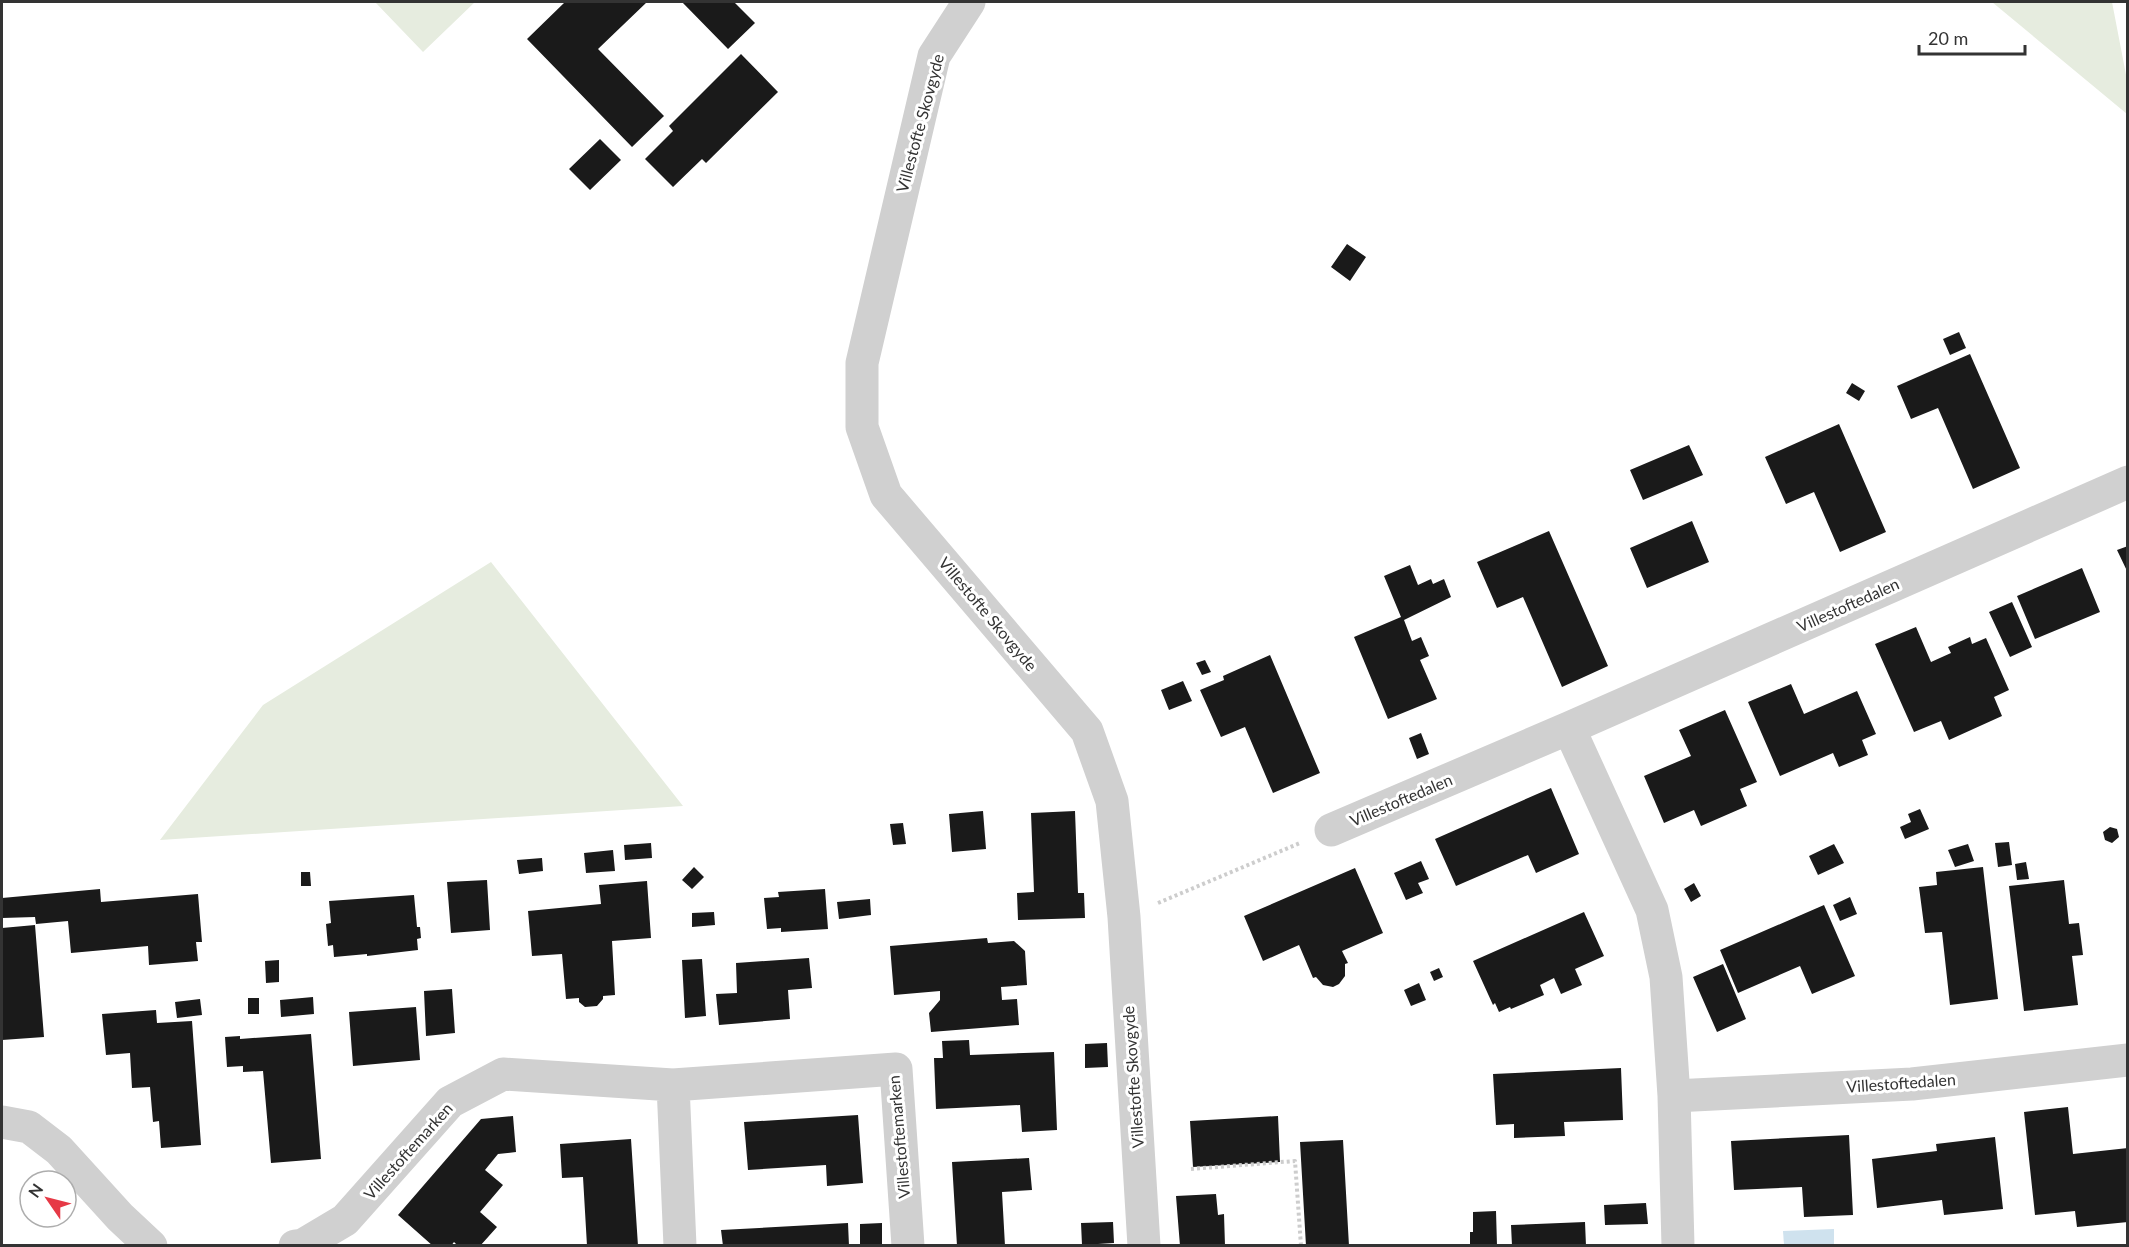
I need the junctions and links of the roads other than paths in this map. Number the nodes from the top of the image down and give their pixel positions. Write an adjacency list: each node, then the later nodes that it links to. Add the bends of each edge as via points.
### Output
1 (969, 2): 13 (street, Villestofte Skovgyde, via 934,56 862,363 862,427 886,495 1087,731 1112,801 1124,917)
2 (2127, 482): 3 (street, Villestoftedalen)
3 (1569, 728): 4 (street, Villestoftedalen); 7 (street, via 1652,910 1666,977)
4 (1332, 830)
5 (2127, 1060): 7 (street, Villestoftedalen, via 1912,1084)
6 (673, 1085): 10 (street, Villestoftemarken, via 503,1074 450,1102 345,1220 303,1245); 11 (street); 12 (street, Villestoftemarken, via 896,1069)
7 (1674, 1096): 14 (street)
8 (2, 1122): 9 (street, via 29,1127 59,1150 120,1217)
9 (152, 1245)
10 (295, 1245)
11 (680, 1245)
12 (908, 1245)
13 (1144, 1245)
14 (1678, 1245)

